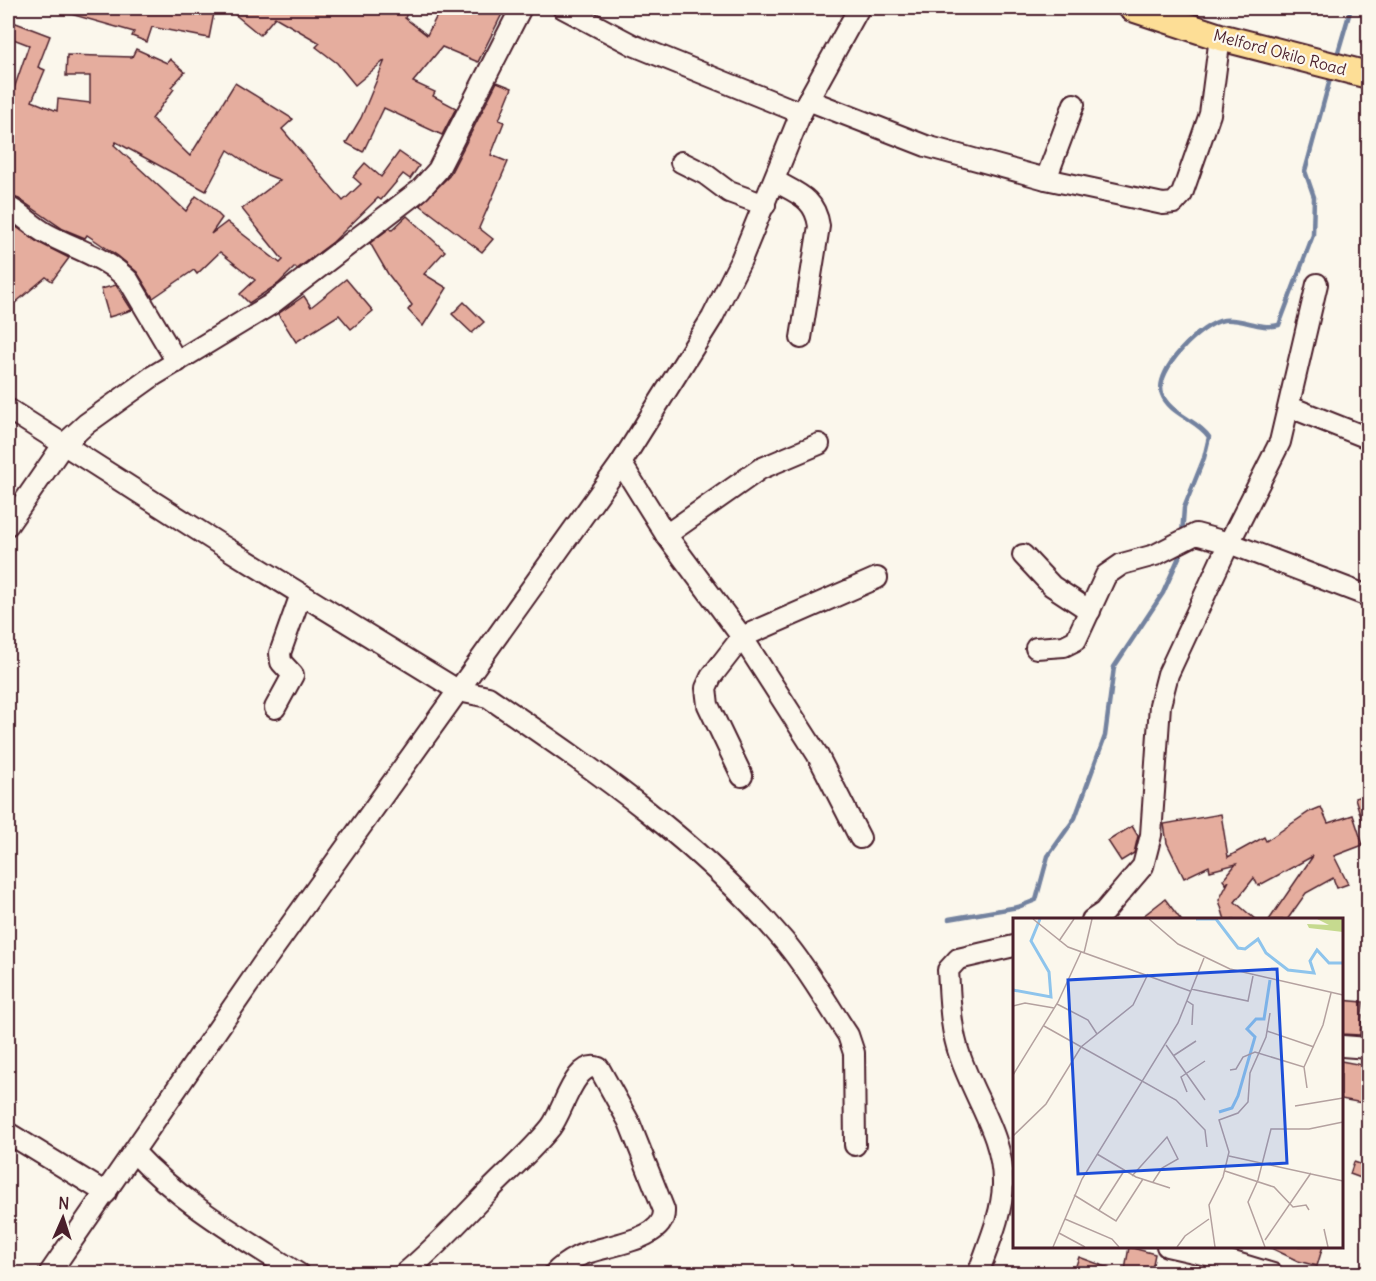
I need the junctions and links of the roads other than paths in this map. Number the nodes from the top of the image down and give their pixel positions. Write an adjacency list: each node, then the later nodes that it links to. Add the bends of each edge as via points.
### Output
1 (521, 8): 18 (street, via 438,170 420,190 270,304)
2 (563, 8): 10 (street, via 633,45)
3 (859, 8): 10 (street)
4 (1132, 8): 6 (main road, Melford Okilo Road)
5 (1177, 8): 7 (main road, Melford Okilo Road)
6 (1220, 37): 7 (main road, Melford Okilo Road); 12 (street, via 1210,114 1182,194 1174,203 1163,204)
7 (1299, 48): 8 (main road, Melford Okilo Road)
8 (1365, 66)
9 (1074, 104): 12 (street)
10 (804, 106): 12 (street, via 926,146); 13 (street)
11 (681, 162): 14 (street, via 729,192)
12 (1046, 179)
13 (775, 181): 14 (street); 17 (street, via 816,210 819,226)
14 (765, 206): 24 (street, via 712,318)
15 (8, 207): 18 (street, via 36,228 119,271 129,281)
16 (1317, 284): 19 (street)
17 (801, 338)
18 (177, 362): 23 (street, via 86,424)
19 (1290, 407): 21 (street); 27 (street, via 1280,442)
20 (8, 409): 23 (street)
21 (1368, 438)
22 (819, 444): 26 (street, via 759,470)
23 (63, 445): 25 (street); 30 (street)
24 (621, 463): 26 (street); 35 (street)
25 (8, 525)
26 (666, 535): 33 (street)
27 (1228, 543): 31 (street); 32 (street, via 1196,534 1155,555 1122,564 1106,575); 39 (street, via 1168,674 1160,705 1151,836 1143,866)
28 (1023, 555): 32 (street, via 1052,586)
29 (877, 578): 33 (street)
30 (301, 594): 35 (street); 36 (street, via 280,653 281,662 293,675)
31 (1368, 596)
32 (1090, 611): 34 (street, via 1076,640 1064,646)
33 (742, 637): 37 (street, via 706,688 708,705); 38 (street, via 817,754)
34 (1036, 648)
35 (459, 691): 44 (street, via 488,697 672,828 786,943 848,1035 854,1053); 45 (street, via 264,962)
36 (275, 708)
37 (742, 776)
38 (860, 838)
39 (1095, 918)
40 (1013, 946): 47 (street, via 958,960 948,969 952,1025 960,1056 1000,1149)
41 (1343, 1046): 42 (street)
42 (1368, 1048)
43 (8, 1133): 46 (street)
44 (855, 1145)
45 (134, 1152): 46 (street); 51 (street, via 154,1174 200,1211)
46 (106, 1193): 50 (street)
47 (1007, 1213): 54 (street)
48 (1175, 1248): 49 (street)
49 (1220, 1259): 55 (street)
50 (49, 1274)
51 (299, 1274)
52 (404, 1274): 53 (street, via 528,1153 552,1126 578,1074 592,1066 599,1068 629,1122 664,1217 642,1237 578,1256)
53 (554, 1274)
54 (978, 1274)
55 (1273, 1274)

